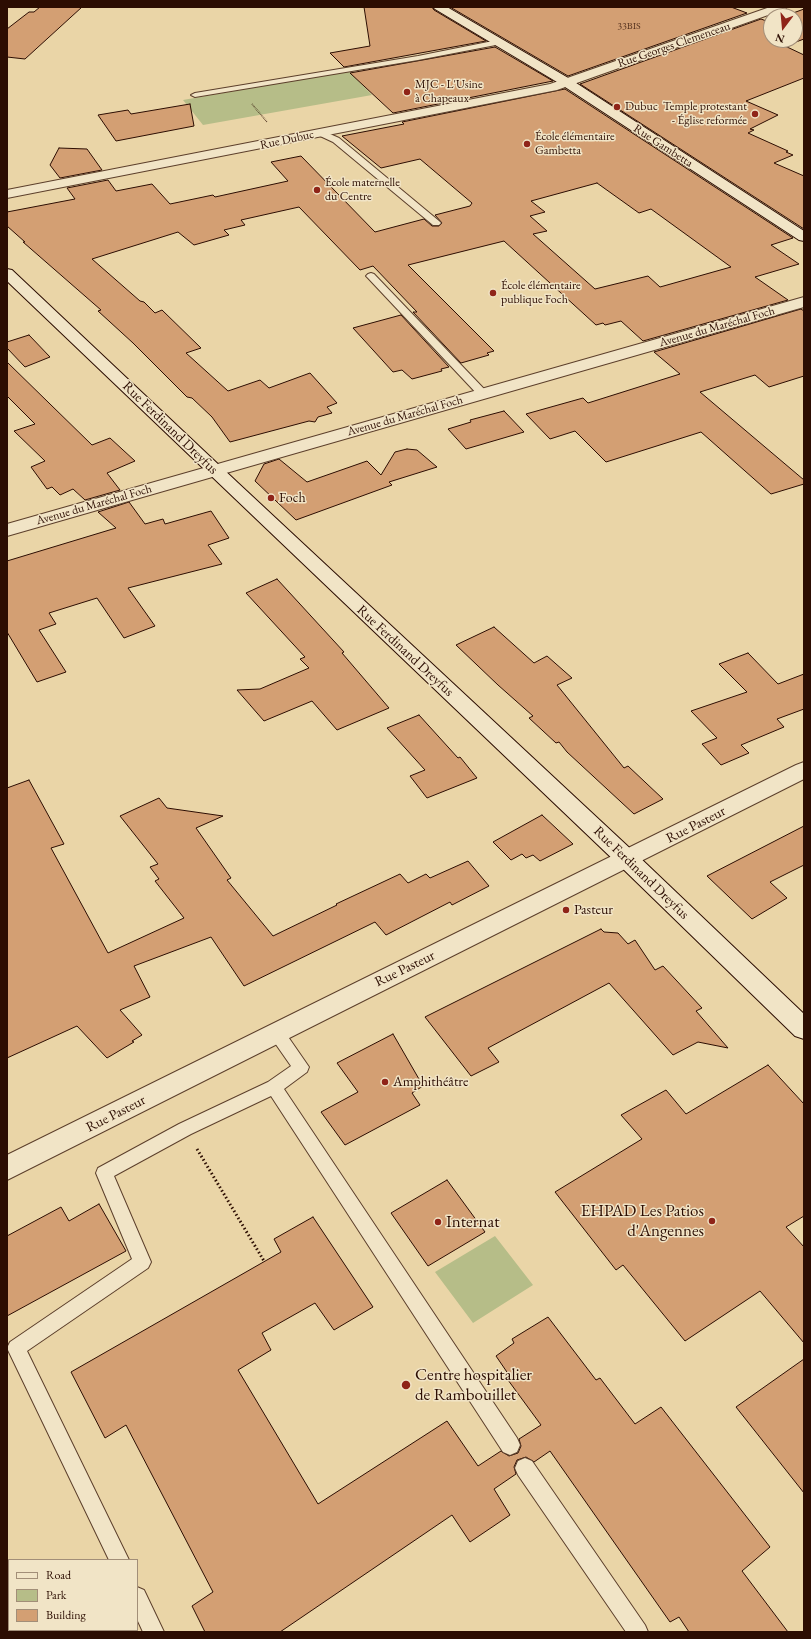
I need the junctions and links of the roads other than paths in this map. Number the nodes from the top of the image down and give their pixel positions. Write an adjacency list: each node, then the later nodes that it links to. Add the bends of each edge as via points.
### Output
1 (439, 7): 3 (street, Rue Gambetta)
2 (781, 7): 4 (street, Rue Georges Clemenceau)
3 (498, 42): 4 (street, Rue Gambetta); 5 (lane)
4 (566, 82): 6 (street, Rue Dubuc, via 553,87); 9 (street, Rue Gambetta)
5 (195, 95)
6 (321, 133): 7 (street, Rue Dubuc); 8 (lane, via 336,140)
7 (7, 194)
8 (436, 223)
9 (804, 237)
10 (7, 273): 14 (street, Rue Ferdinand Dreyfus)
11 (371, 276): 13 (lane)
12 (804, 302): 13 (street, Avenue du Maréchal Foch)
13 (483, 394): 14 (street, Avenue du Maréchal Foch)
14 (214, 470): 15 (street, Avenue du Maréchal Foch); 17 (street, Rue Ferdinand Dreyfus)
15 (7, 530)
16 (804, 770): 17 (street, Rue Pasteur)
17 (627, 859): 18 (street, Rue Ferdinand Dreyfus); 19 (street, Rue Pasteur)
18 (804, 1029)
19 (276, 1032): 20 (lane, via 301,1067); 21 (street, Rue Pasteur)
20 (274, 1087): 22 (lane); 24 (lane, via 185,1129 104,1173 142,1262 16,1348)
21 (7, 1168)
22 (510, 1445)
23 (525, 1468): 27 (lane)
24 (119, 1559)
25 (138, 1600): 26 (lane)
26 (154, 1632)
27 (638, 1632)

